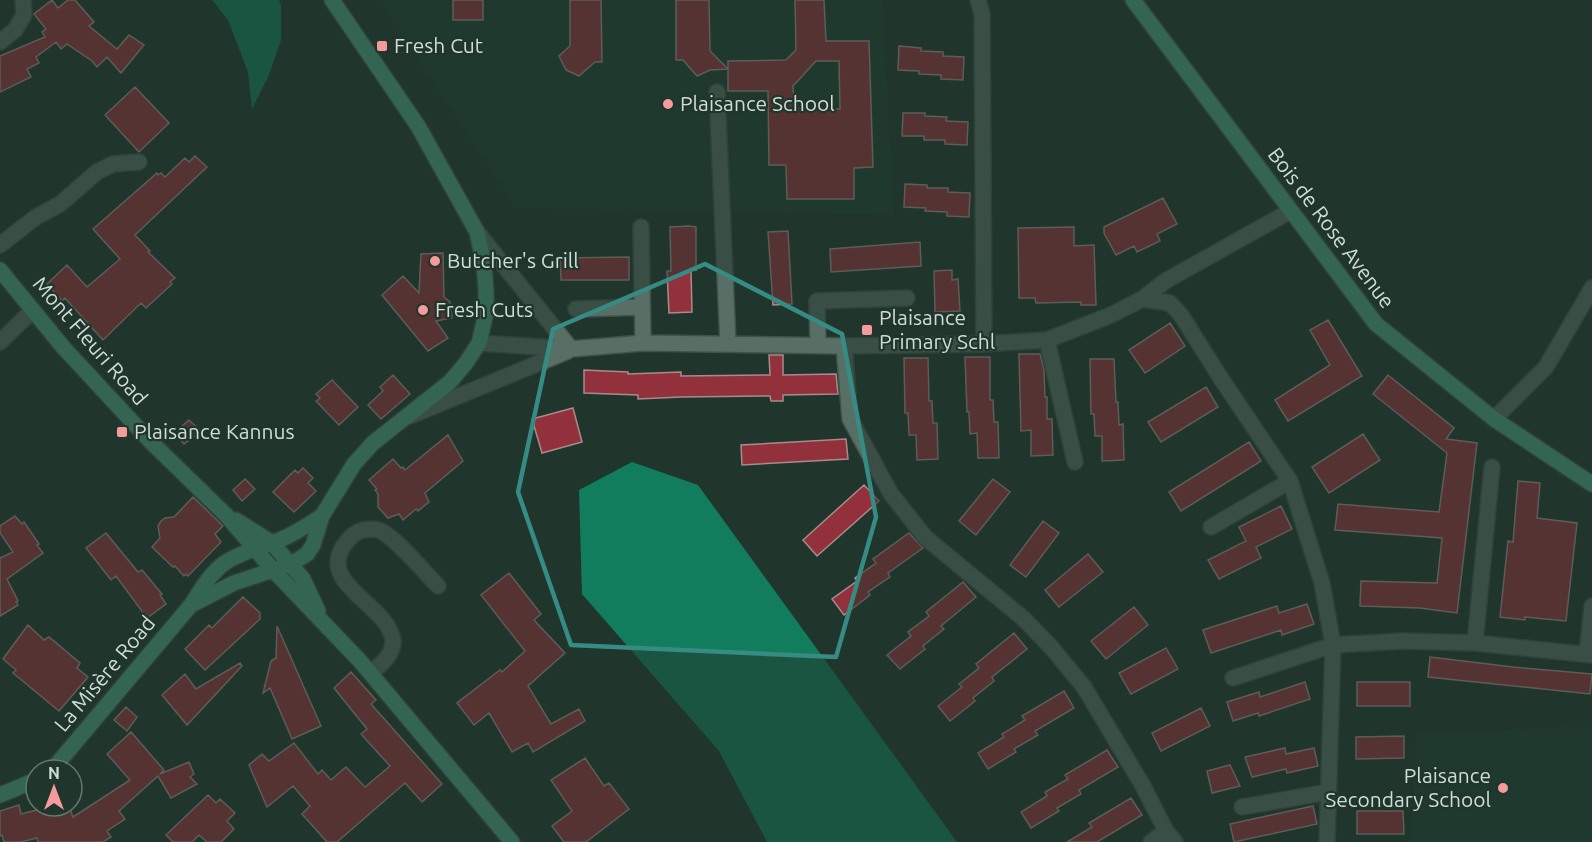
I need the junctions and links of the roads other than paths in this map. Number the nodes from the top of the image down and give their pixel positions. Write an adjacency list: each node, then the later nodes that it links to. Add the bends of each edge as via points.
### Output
1 (23, 0): 5 (street, via 24,15 15,30)
2 (332, 0): 10 (main road, via 418,126)
3 (978, 0): 25 (street, via 982,14)
4 (1133, 0): 29 (main road, Bois de Rose Avenue, via 1376,324)
5 (0, 42)
6 (717, 92): 23 (street)
7 (139, 162): 11 (street, via 113,164 97,172 60,204)
8 (1287, 213): 15 (street, via 1167,280)
9 (641, 227): 16 (street)
10 (477, 232): 21 (main road, via 486,290 486,313); 27 (street)
11 (0, 245)
12 (0, 270): 18 (main road, Mont Fleuri Road)
13 (1592, 288): 29 (street, via 1546,367)
14 (907, 298): 24 (street, via 817,301)
15 (1142, 299): 19 (street); 32 (street, via 1170,303 1181,315)
16 (642, 307): 17 (street); 22 (street)
17 (576, 309)
18 (33, 310): 20 (street); 34 (main road, Mont Fleuri Road, via 151,442)
19 (1047, 340): 25 (street); 30 (street)
20 (0, 342)
21 (479, 343): 27 (street); 28 (main road, via 450,381)
22 (643, 343): 23 (street); 27 (street)
23 (728, 344): 24 (street)
24 (818, 344): 26 (street)
25 (984, 344): 26 (street)
26 (844, 346): 55 (street, via 850,419 891,494 926,538 1024,619 1084,687)
27 (571, 350): 28 (street)
28 (405, 418): 35 (main road, via 354,464)
29 (1494, 419): 33 (main road, Bois de Rose Avenue)
30 (1075, 462)
31 (1492, 467): 45 (street)
32 (1290, 482): 36 (street); 46 (street, via 1322,583)
33 (1592, 484)
34 (226, 515): 37 (main road, Mont Fleuri Road); 38 (main road, Mont Fleuri Road)
35 (322, 516): 37 (main road, La Misère Road); 39 (main road, La Misère Road, via 313,545)
36 (1211, 527)
37 (271, 542): 38 (main road, La Misère Road); 39 (main road, Mont Fleuri Road)
38 (255, 548): 40 (main road, Mont Fleuri Road); 42 (main road, La Misère Road, via 220,567)
39 (291, 564): 40 (main road, La Misère Road); 44 (main road, Mont Fleuri Road, via 303,579)
40 (274, 571): 42 (main road, La Misère Road, via 234,583); 44 (main road, Mont Fleuri Road)
41 (438, 586): 48 (street, via 380,530 355,532 347,541 338,557 345,584 384,618 393,640 386,660)
42 (191, 605): 50 (main road, La Misère Road)
43 (1592, 606): 47 (street)
44 (325, 624): 48 (main road, Mont Fleuri Road)
45 (1476, 643): 46 (street, via 1403,641); 47 (street)
46 (1333, 645): 49 (street); 52 (street)
47 (1589, 654)
48 (371, 674): 56 (main road, Mont Fleuri Road)
49 (1233, 678)
50 (62, 758)
51 (24, 785): 53 (main road)
52 (1328, 792): 54 (street); 58 (street)
53 (0, 795)
54 (1242, 807)
55 (1171, 837): 57 (street)
56 (512, 842)
57 (1151, 842)
58 (1327, 842)

